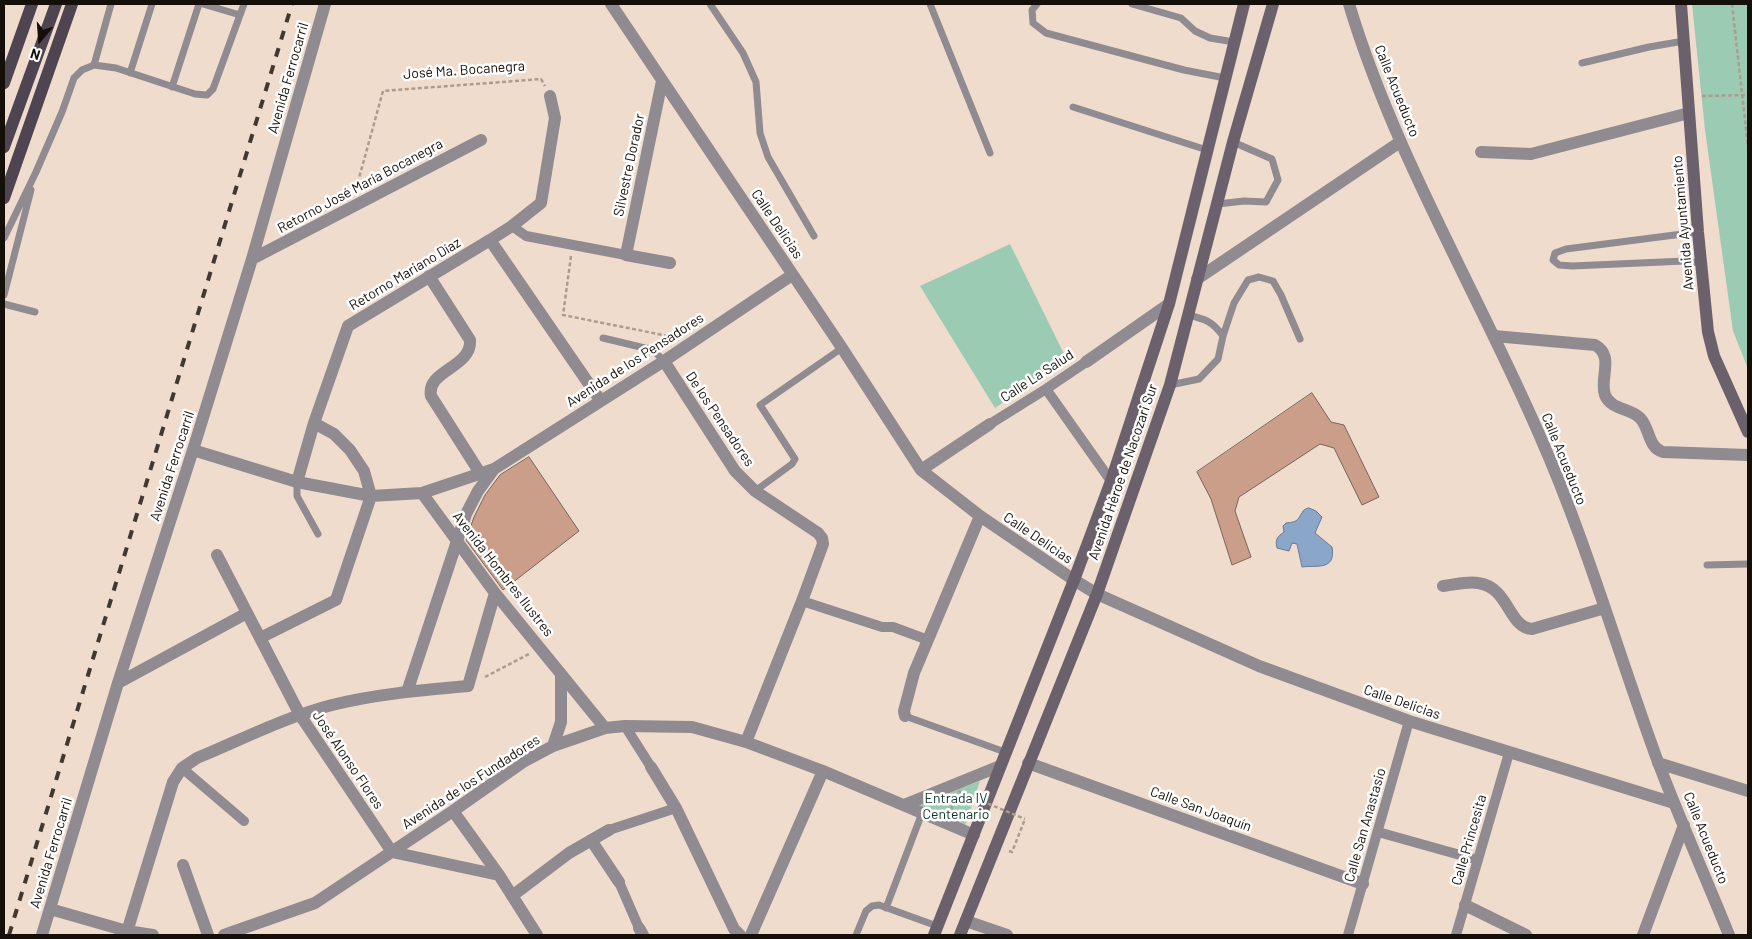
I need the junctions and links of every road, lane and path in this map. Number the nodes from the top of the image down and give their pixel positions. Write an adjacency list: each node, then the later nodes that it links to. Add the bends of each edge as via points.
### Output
1 (32, 4): 28 (main road)
2 (56, 4): 39 (main road)
3 (72, 4): 45 (main road)
4 (111, 4): 24 (lane)
5 (152, 4): 25 (lane)
6 (199, 4): 29 (lane)
7 (203, 4): 20 (lane)
8 (244, 4): 20 (lane)
9 (325, 4): 55 (street, Avenida Ferrocarril)
10 (611, 4): 27 (street, Calle Delicias)
11 (710, 4): 50 (lane, via 743,53 756,82 760,133 768,157)
12 (930, 4): 43 (lane)
13 (1038, 4): 26 (lane, via 1032,10 1034,23 1046,33)
14 (1132, 4): 22 (lane, via 1181,18 1195,31 1210,38)
15 (1244, 4): 22 (main road, Avenida Héroe de Nacozari Sur)
16 (1273, 4): 37 (main road, Avenida Héroe de Nacozari Sur)
17 (1349, 4): 38 (street, Calle Acueducto)
18 (1681, 4): 21 (main road, Avenida Ayuntamiento)
19 (1732, 4): 30 (path)
20 (240, 15): 29 (lane, via 213,89 207,95)
21 (1684, 41): 23 (lane); 33 (main road, Avenida Ayuntamiento)
22 (1234, 42): 26 (main road, Avenida Héroe de Nacozari Sur)
23 (1582, 63)
24 (94, 65): 25 (lane); 44 (lane, via 74,78)
25 (130, 73): 29 (lane)
26 (1225, 78): 41 (main road, Avenida Héroe de Nacozari Sur)
27 (662, 81): 54 (street, Silvestre Dorador); 58 (street, Calle Delicias)
28 (4, 83)
29 (172, 87)
30 (1742, 95): 31 (path); 33 (path); 40 (path)
31 (1748, 95)
32 (550, 96): 47 (path, José Ma. Bocanegra, via 541,79 383,91); 48 (street, Retorno Mariano Díaz, via 555,118 541,203)
33 (1688, 96): 35 (main road, Avenida Ayuntamiento)
34 (1073, 108): 41 (lane)
35 (1689, 113): 42 (street, via 1531,154); 49 (main road, Avenida Ayuntamiento)
36 (481, 140): 47 (street, Retorno José María Bocanegra)
37 (1233, 142): 46 (main road, Avenida Héroe de Nacozari Sur); 46 (lane, via 1272,159 1278,180 1266,202)
38 (1400, 142): 60 (street); 67 (street, Calle Acueducto)
39 (4, 147)
40 (1748, 147)
41 (1208, 150): 63 (main road, Avenida Héroe de Nacozari Sur)
42 (1481, 152)
43 (990, 153)
44 (36, 172): 51 (lane); 61 (lane)
45 (4, 198)
46 (1218, 204): 60 (main road, Avenida Héroe de Nacozari Sur)
47 (350, 208): 55 (street, Retorno José María Bocanegra)
48 (512, 226): 52 (street, Retorno Mariano Díaz); 53 (street, via 526,236)
49 (1698, 232): 56 (main road, Avenida Ayuntamiento); 56 (lane, via 1566,249 1555,253 1553,260 1559,265 1572,266)
50 (814, 236)
51 (4, 238)
52 (490, 240): 59 (street, Retorno Mariano Díaz); 76 (street)
53 (573, 245): 54 (street); 70 (path, via 563,315)
54 (626, 254): 57 (street)
55 (252, 259): 80 (street, Avenida Ferrocarril)
56 (1700, 263): 79 (main road, Avenida Ayuntamiento, via 1714,356)
57 (670, 264)
58 (792, 275): 70 (street, Avenida de los Pensadores); 71 (street, Calle Delicias)
59 (429, 276): 77 (street, Retorno Mariano Díaz, via 348,326); 84 (street, via 470,340 471,348 465,357 433,382 431,396)
60 (1197, 279): 65 (main road, Avenida Héroe de Nacozari Sur)
61 (4, 295)
62 (4, 304): 64 (lane)
63 (1168, 304): 73 (street, Calle La Salud); 85 (main road, Avenida Héroe de Nacozari Sur)
64 (35, 312)
65 (1188, 315): 66 (lane, via 1214,325); 74 (main road, Avenida Héroe de Nacozari Sur)
66 (1222, 336): 69 (lane, via 1242,288 1248,280 1259,277 1273,281); 74 (lane, via 1218,359 1199,380)
67 (1494, 336): 81 (street, via 1595,345 1605,355 1605,394 1615,407 1640,418 1658,451); 101 (street, Calle Acueducto, via 1540,435)
68 (603, 338): 72 (lane, via 653,350)
69 (1300, 339)
70 (691, 341): 72 (street, Avenida de los Pensadores)
71 (842, 348): 83 (street, Calle Delicias); 87 (lane, via 760,405 795,459)
72 (664, 361): 76 (street, Avenida de los Pensadores); 87 (street, De los Pensadores, via 735,471)
73 (1086, 362): 75 (street, Calle La Salud)
74 (1170, 385): 99 (main road, Avenida Héroe de Nacozari Sur)
75 (1046, 389): 78 (street, Calle La Salud); 85 (street)
76 (600, 400): 82 (street, Avenida de los Pensadores)
77 (314, 424): 86 (street, Retorno Mariano Díaz); 89 (street, via 334,434 350,450 364,471)
78 (990, 424): 83 (street, Calle La Salud)
79 (1748, 432)
80 (193, 450): 86 (street, Avenida de los Pensadores); 107 (street, Avenida Ferrocarril)
81 (1748, 455)
82 (494, 469): 84 (street, Avenida de los Pensadores); 92 (street, Avenida de los Pensadores, via 466,514)
83 (921, 470): 90 (street, Calle Delicias)
84 (480, 473): 88 (street, Avenida de los Pensadores)
85 (1111, 481): 96 (main road, Avenida Héroe de Nacozari Sur)
86 (297, 482): 89 (street, Avenida de los Pensadores); 91 (lane, via 297,496)
87 (755, 491): 100 (street, De los Pensadores, via 822,538 823,544)
88 (422, 493): 89 (street, Avenida de los Pensadores); 92 (street, Avenida Hombres Ilustres)
89 (371, 496): 103 (street, via 336,600)
90 (980, 516): 96 (street, Calle Delicias); 104 (street)
91 (318, 534)
92 (458, 542): 98 (street, Avenida Hombres Ilustres); 109 (street, Avenida de los Pensadores)
93 (217, 555): 102 (street, José Alonso Flores)
94 (1748, 564): 95 (lane)
95 (1707, 565)
96 (1074, 580): 99 (street, Calle Delicias); 117 (main road, Avenida Héroe de Nacozari Sur)
97 (1443, 586): 101 (street, via 1479,583 1494,589 1505,600 1518,623 1532,629)
98 (495, 593): 105 (street, Avenida Hombres Ilustres); 108 (street)
99 (1097, 594): 112 (street, Calle Delicias, via 1259,666); 120 (main road, Avenida Héroe de Nacozari Sur)
100 (802, 601): 104 (street); 115 (street)
101 (1605, 608): 119 (street, Calle Acueducto)
102 (247, 613): 103 (street, José Alonso Flores); 107 (street)
103 (260, 638): 110 (street, José Alonso Flores)
104 (928, 640): 111 (street, via 914,673)
105 (541, 648): 106 (street, Avenida Hombres Ilustres); 108 (path)
106 (561, 674): 114 (street, Avenida Hombres Ilustres); 116 (street, via 561,722)
107 (118, 683): 148 (street, Avenida Ferrocarril)
108 (468, 686): 109 (street)
109 (407, 692): 110 (street, via 333,705)
110 (300, 715): 123 (street, via 197,758); 138 (street, José Alonso Flores)
111 (905, 716): 117 (lane)
112 (1409, 721): 118 (street, Calle Delicias); 135 (street, Calle San Anastasio)
113 (625, 726): 114 (street, Avenida de los Fundadores); 115 (street, Avenida de los Fundadores, via 692,727); 122 (street)
114 (605, 728): 116 (street, Avenida de los Fundadores)
115 (746, 742): 124 (street, Avenida de los Fundadores)
116 (553, 746): 129 (street, Avenida de los Fundadores, via 523,762)
117 (1005, 752): 121 (main road, Avenida Héroe de Nacozari Sur)
118 (1509, 753): 126 (street, Calle Delicias); 140 (street, Calle Princesita)
119 (1658, 762): 125 (street); 126 (street, Calle Acueducto)
120 (1028, 763): 144 (street, Calle San Joaquín); 149 (main road, Avenida Héroe de Nacozari Sur)
121 (1000, 766): 127 (street); 136 (main road, Avenida Héroe de Nacozari Sur)
122 (650, 767): 128 (street)
123 (182, 768): 132 (street); 152 (street, via 173,782)
124 (823, 771): 127 (street, Avenida de los Fundadores); 159 (street)
125 (1748, 791)
126 (1674, 803): 133 (street, Calle Acueducto)
127 (904, 805): 130 (street, Avenida de los Fundadores)
128 (676, 808): 134 (street); 158 (street, via 734,929)
129 (453, 811): 138 (street, Avenida de los Fundadores); 142 (street)
130 (922, 813): 136 (street, Avenida de los Fundadores); 147 (lane)
131 (950, 814): 139 (path, bridge, via 958,791 1024,819)
132 (244, 821)
133 (1684, 825): 166 (street); 167 (street, Calle Acueducto)
134 (608, 830): 137 (street)
135 (1378, 832): 140 (street); 144 (street, Calle San Anastasio)
136 (974, 835): 150 (main road, Avenida Héroe de Nacozari Sur)
137 (591, 840): 143 (street); 145 (street, via 568,853)
138 (392, 852): 142 (street); 156 (street, Avenida de los Fundadores, via 315,903)
139 (1012, 852)
140 (1478, 860): 146 (street, Calle Princesita)
141 (182, 865): 155 (street)
142 (499, 875): 145 (street)
143 (618, 882): 151 (street)
144 (1363, 884): 163 (street, Calle San Anastasio)
145 (512, 896): 157 (street)
146 (1465, 906): 164 (street, Calle Princesita); 165 (street)
147 (886, 908): 150 (lane); 160 (lane, via 872,906 866,911)
148 (50, 910): 152 (street); 153 (street, Avenida Ferrocarril)
149 (966, 921): 161 (main road, Avenida Héroe de Nacozari Sur); 162 (street)
150 (936, 931)
151 (641, 932)
152 (127, 933): 154 (street)
153 (42, 935)
154 (153, 935)
155 (208, 935)
156 (224, 935)
157 (537, 935)
158 (740, 935)
159 (751, 935)
160 (856, 935)
161 (960, 935)
162 (1007, 935)
163 (1348, 935)
164 (1456, 935)
165 (1526, 935)
166 (1643, 935)
167 (1729, 935)

